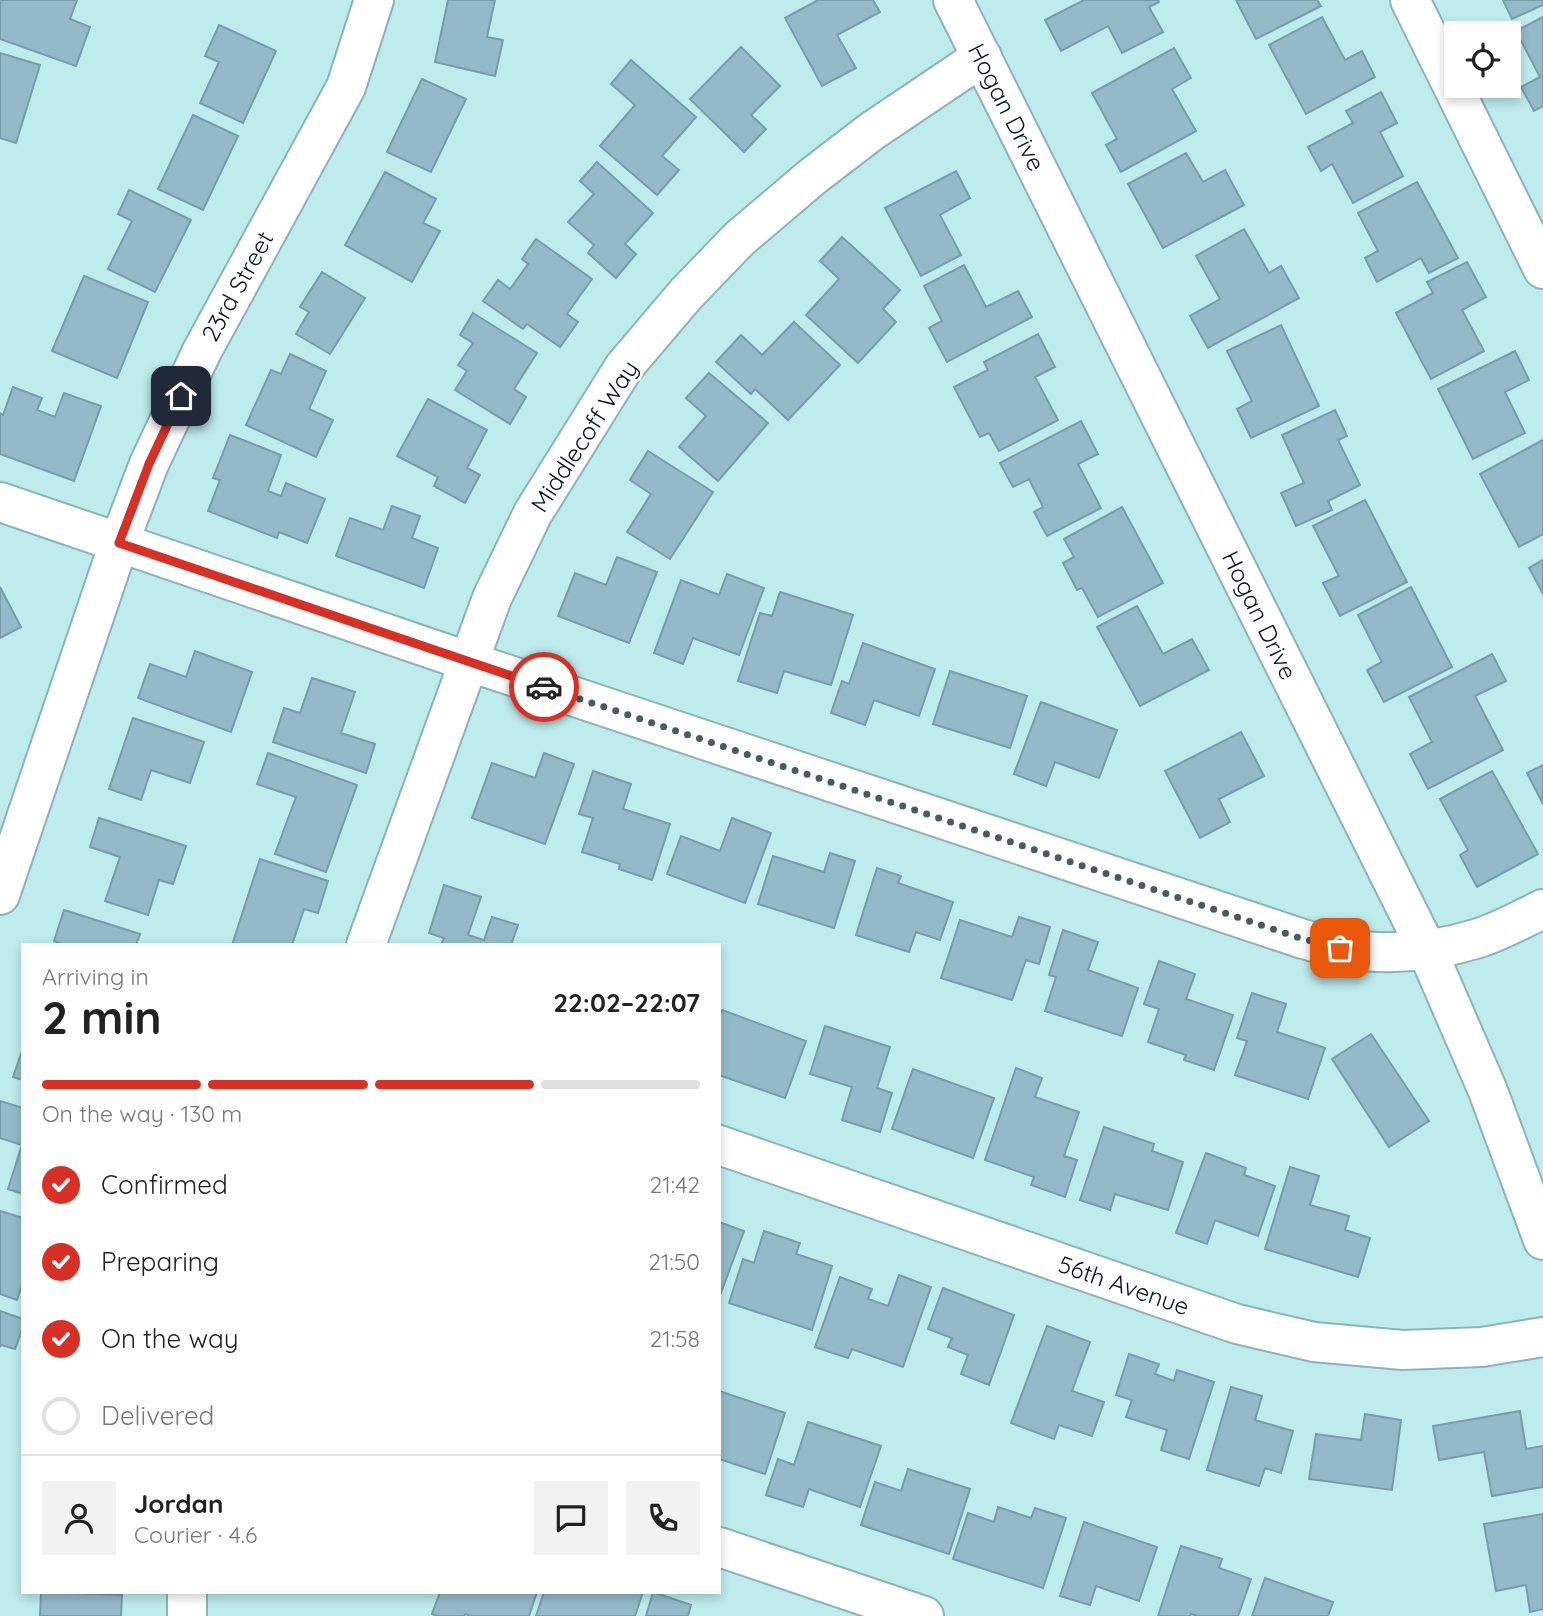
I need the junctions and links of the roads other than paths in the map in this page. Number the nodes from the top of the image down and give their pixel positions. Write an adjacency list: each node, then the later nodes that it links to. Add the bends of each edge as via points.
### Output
1 (374, 0): 7 (street, 23rd Street, via 346,87 202,351 149,464)
2 (953, 0): 4 (street, Hogan Drive)
3 (1410, 0): 5 (street)
4 (982, 57): 8 (street, Middlecoff Way, via 811,177 739,239 668,315 624,367 533,513 492,598); 12 (street, Hogan Drive)
5 (1543, 269)
6 (0, 502): 7 (street)
7 (119, 543): 8 (street); 9 (street, 23rd Street)
8 (470, 662): 11 (street, Middlecoff Way); 12 (street, via 1303,939 1376,952)
9 (0, 895)
10 (1543, 909): 12 (street, via 1482,937)
11 (367, 943)
12 (1427, 950): 14 (street, Hogan Drive, via 1488,1091)
13 (721, 1146): 15 (street, 56th Avenue, via 1237,1324 1314,1342 1403,1350 1482,1347)
14 (1543, 1240)
15 (1543, 1337)
16 (721, 1548): 19 (street)
17 (187, 1594): 18 (street)
18 (187, 1616)
19 (924, 1616)

